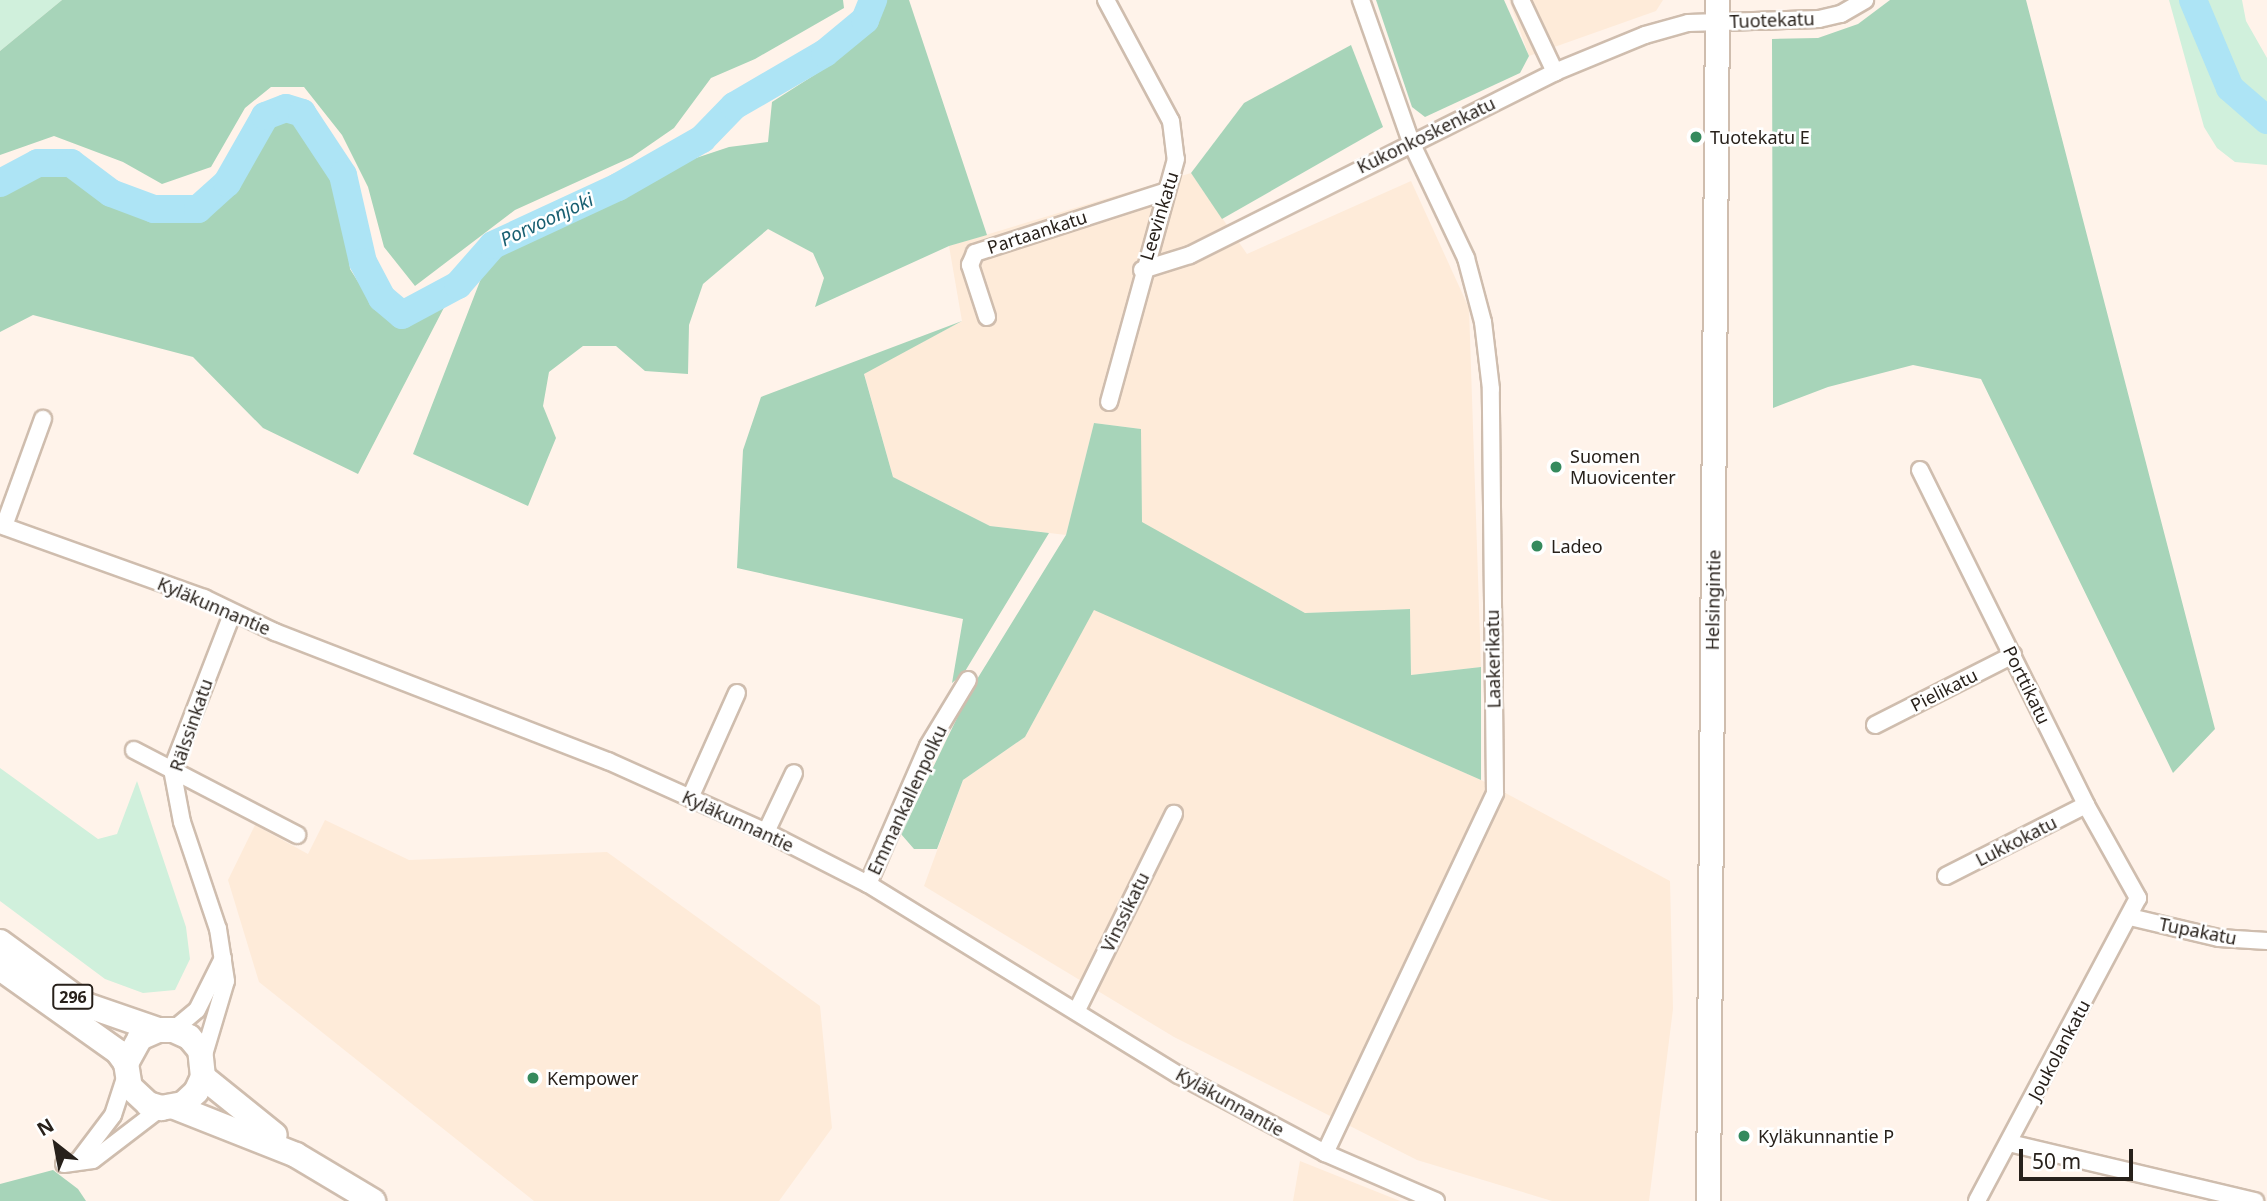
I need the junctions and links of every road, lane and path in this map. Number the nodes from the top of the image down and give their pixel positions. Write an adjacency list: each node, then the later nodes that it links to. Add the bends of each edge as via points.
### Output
1 (1106, 0): 8 (street, Leevinkatu, via 1171,121 1176,159)
2 (1361, 0): 7 (street, Laakerikatu)
3 (1521, 0): 6 (street)
4 (1865, 0): 5 (street, Tuotekatu, via 1841,14 1819,19)
5 (1717, 11): 6 (street, Kukonkoskenkatu); 46 (main road, Helsingintie)
6 (1555, 72): 7 (street, Kukonkoskenkatu)
7 (1411, 142): 9 (street, Kukonkoskenkatu, via 1190,255); 42 (street, Laakerikatu, via 1466,258 1483,322 1491,389 1495,793)
8 (1164, 192): 9 (street, Leevinkatu); 10 (street, Partaankatu, via 975,253 970,265)
9 (1142, 270): 11 (street, Leevinkatu)
10 (987, 317)
11 (1110, 402)
12 (43, 419): 14 (street)
13 (1920, 470): 16 (street, Porttikatu)
14 (2, 525): 15 (street, Kyläkunnantie, via 204,598)
15 (232, 614): 21 (street, Rälssinkatu); 23 (street, Kyläkunnantie, via 536,731)
16 (2013, 655): 19 (street, Pielikatu); 24 (street, Porttikatu)
17 (968, 680): 29 (street, Emmankallenpolku, via 928,746)
18 (737, 692): 23 (street)
19 (1875, 725)
20 (134, 750): 21 (street)
21 (172, 769): 27 (street); 34 (street, Rälssinkatu, via 173,793)
22 (793, 773): 26 (street)
23 (690, 798): 26 (street, Kyläkunnantie)
24 (2086, 805): 28 (street, Lukkokatu); 30 (street, Porttikatu)
25 (1174, 814): 36 (street, Vinssikatu)
26 (766, 832): 29 (street, Kyläkunnantie)
27 (297, 835)
28 (1946, 876)
29 (868, 884): 36 (street, Kyläkunnantie)
30 (2138, 898): 31 (street, Joukolankatu)
31 (2130, 917): 32 (street, Tupakatu, via 2220,938); 41 (street, Joukolankatu)
32 (2267, 941)
33 (0, 942): 37 (main road, 296, via 86,1005)
34 (223, 958): 37 (street, via 197,1010); 38 (street, Rälssinkatu, via 226,981)
35 (0, 968): 39 (main road, 296, via 106,1040)
36 (1077, 1010): 42 (street, Kyläkunnantie, via 1179,1075)
37 (166, 1030): 38 (main road, via 195,1043); 39 (main road, via 133,1045)
38 (203, 1067): 40 (main road, via 190,1099); 43 (main road)
39 (126, 1069): 40 (main road, via 138,1097); 40 (street, via 113,1115 71,1162 93,1160)
40 (168, 1107): 43 (main road)
41 (2009, 1143): 47 (street, Joukolankatu); 48 (street)
42 (1325, 1153): 45 (street, Kyläkunnantie)
43 (296, 1155): 44 (main road)
44 (373, 1201)
45 (1436, 1201)
46 (1707, 1201)
47 (1978, 1201)
48 (2255, 1201)

